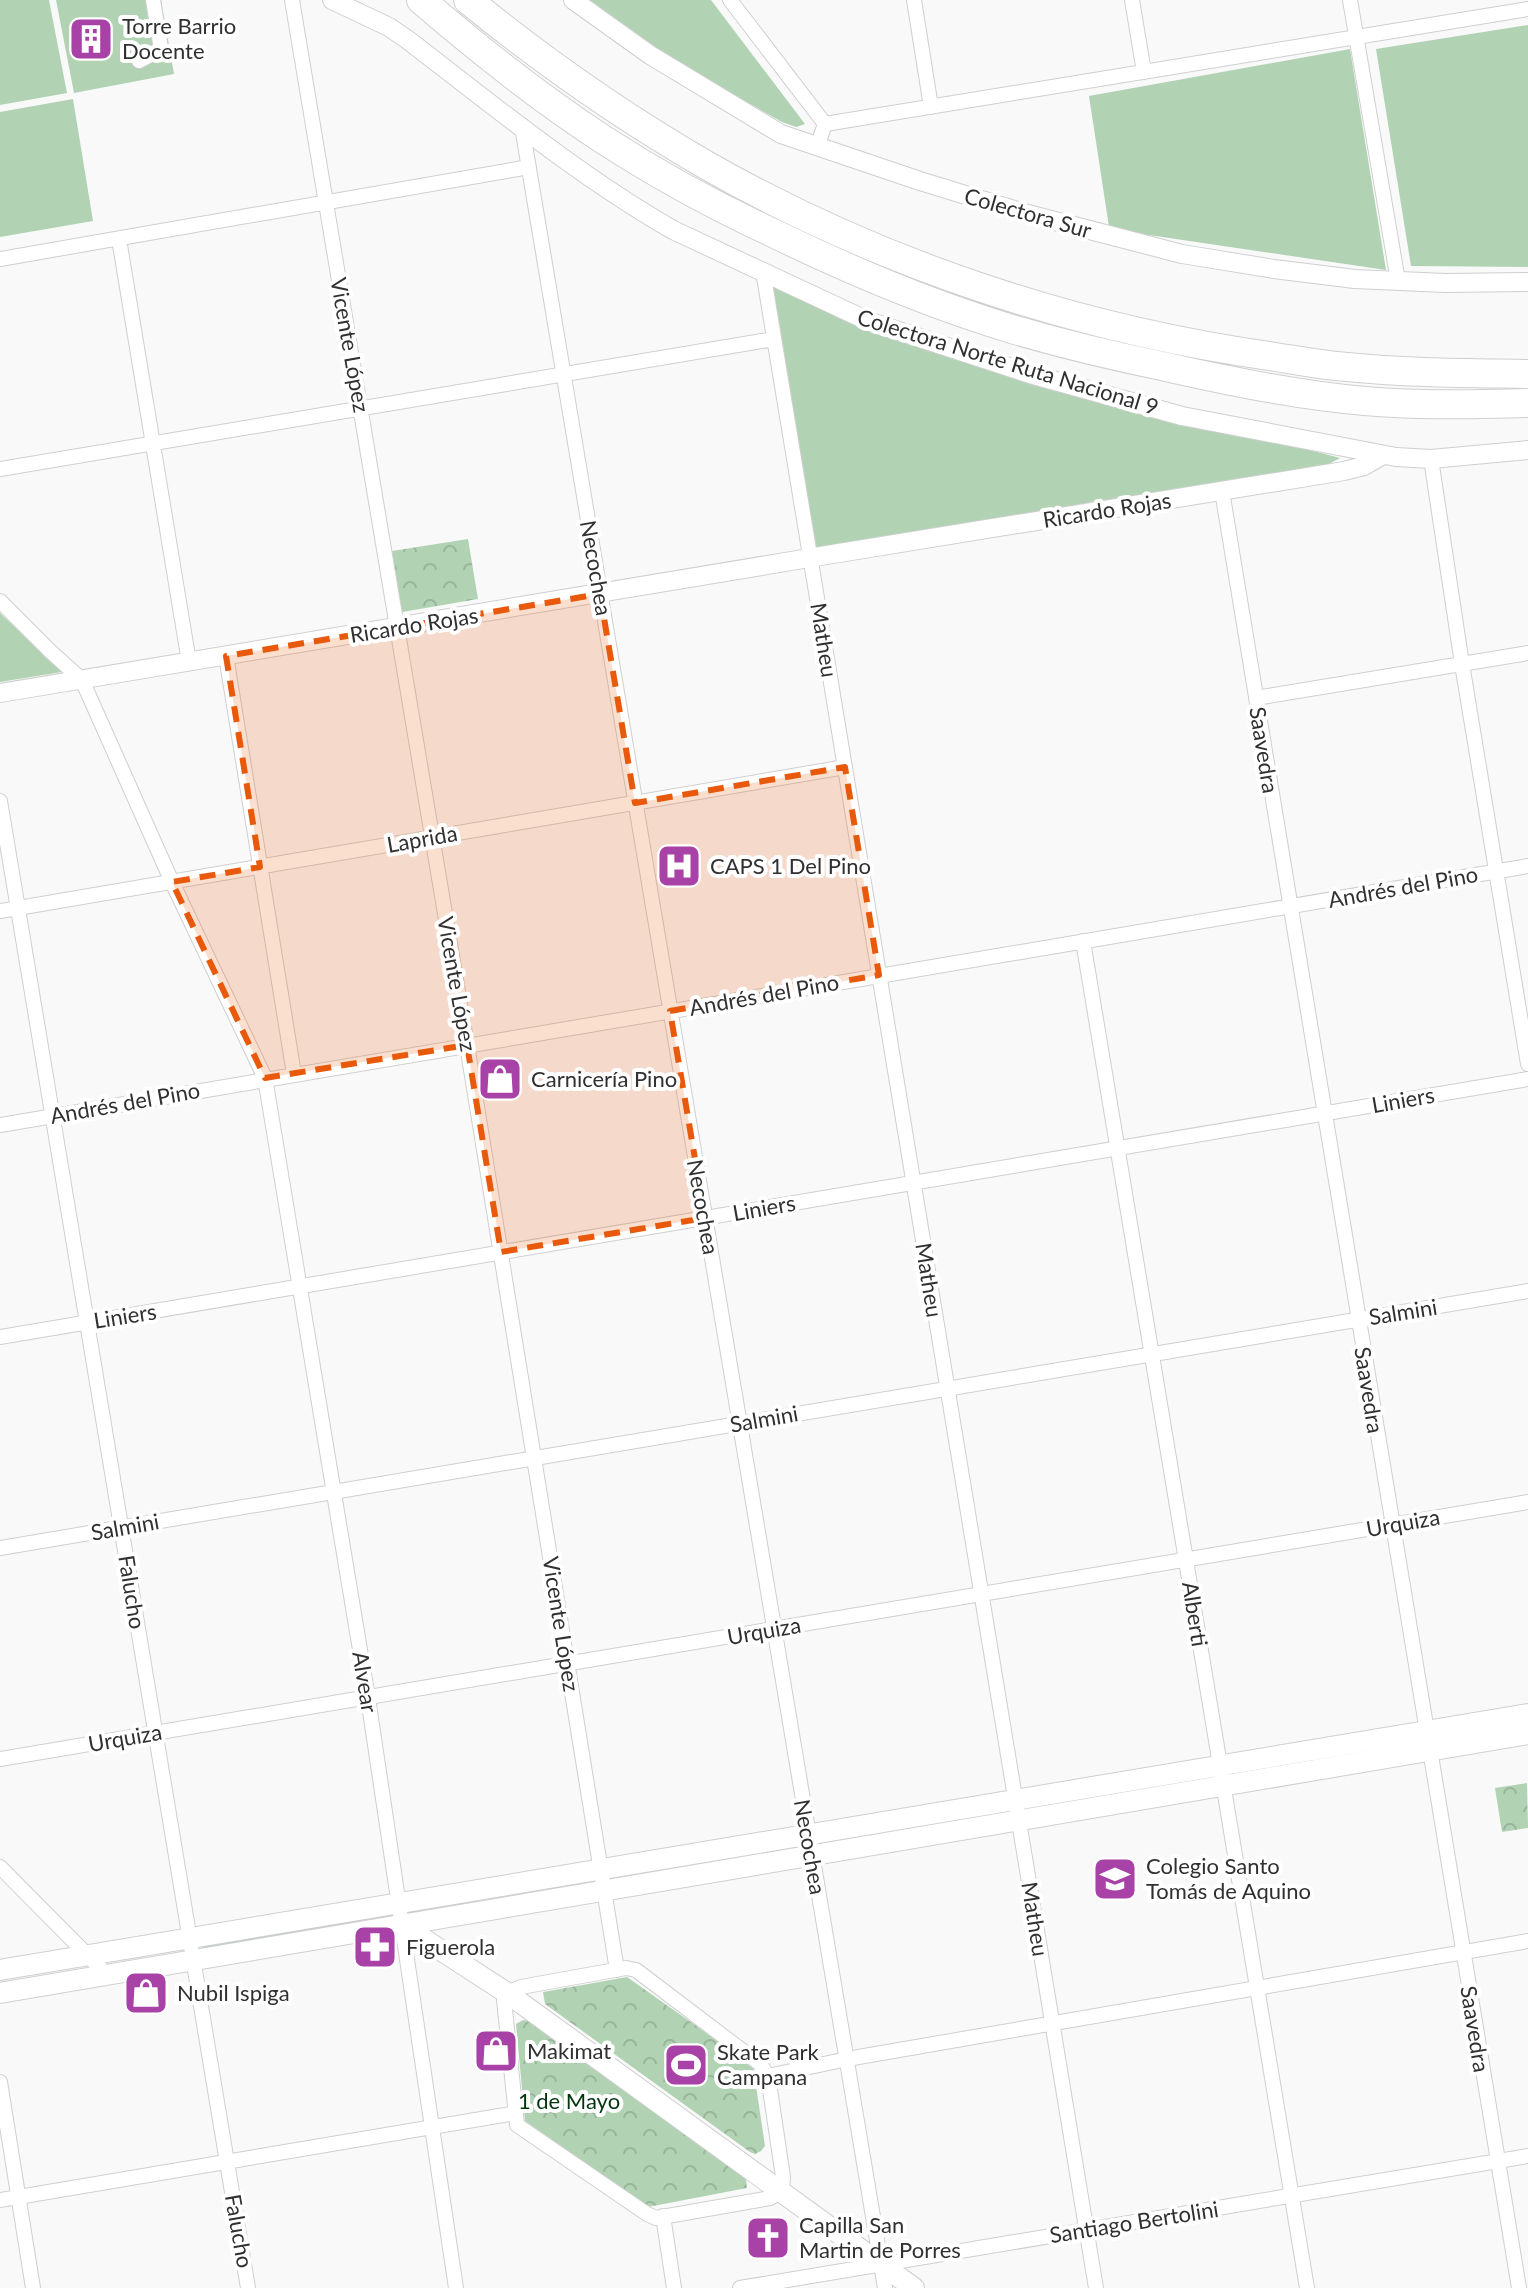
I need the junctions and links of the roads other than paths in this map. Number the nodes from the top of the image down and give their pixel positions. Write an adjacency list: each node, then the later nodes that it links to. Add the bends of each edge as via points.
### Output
1 (153, 0): 13 (street, via 161,49)
2 (292, 0): 20 (street, Vicente López)
3 (332, 0): 17 (street, Colectora Norte Ruta Nacional 9, via 389,27)
4 (421, 0): 29 (highway, via 569,115 673,182 828,260 920,298 1015,330 1237,383 1365,401)
5 (468, 0): 28 (highway, via 601,99 707,166 851,237 931,269 1094,322 1201,346 1344,367)
6 (573, 0): 18 (street, Colectora Sur, via 731,105 781,134)
7 (730, 0): 16 (street)
8 (914, 0): 15 (street)
9 (1132, 0): 14 (street)
10 (1350, 0): 12 (street)
11 (1528, 9): 12 (street)
12 (1357, 37): 14 (street); 24 (street)
13 (139, 61)
14 (1144, 72): 15 (street)
15 (931, 107): 16 (street)
16 (825, 124): 18 (street)
17 (522, 127): 19 (street, Necochea); 23 (street, Colectora Norte Ruta Nacional 9, via 643,213)
18 (817, 147): 24 (street, Colectora Sur, via 1024,213 1182,254)
19 (529, 167): 20 (street); 27 (street, Necochea)
20 (326, 202): 21 (street); 30 (street, Vicente López)
21 (119, 239): 22 (street); 31 (street)
22 (0, 259)
23 (763, 271): 26 (street, Matheu); 33 (street, Colectora Norte Ruta Nacional 9, via 868,321 1030,374 1182,416)
24 (1398, 281): 25 (street, Colectora Sur)
25 (1528, 282)
26 (774, 339): 27 (street); 37 (street, Matheu)
27 (563, 374): 30 (street); 38 (street, Necochea)
28 (1528, 374)
29 (1528, 403)
30 (361, 408): 31 (street); 40 (street, Vicente López)
31 (153, 443): 35 (street); 43 (street)
32 (1528, 450): 34 (street, Colectora Norte Ruta Nacional 9)
33 (1383, 455): 34 (street, Colectora Norte Ruta Nacional 9); 36 (street, Ricardo Rojas, via 1344,471)
34 (1431, 459): 44 (street)
35 (0, 469)
36 (1222, 491): 37 (street, Ricardo Rojas); 47 (street, Saavedra)
37 (816, 556): 38 (street, Ricardo Rojas); 48 (street, Matheu)
38 (600, 591): 40 (street, Ricardo Rojas); 50 (street, Necochea)
39 (0, 601): 45 (street)
40 (397, 625): 42 (street, Ricardo Rojas); 43 (street, Ricardo Rojas); 51 (street, Vicente López)
41 (1528, 653): 44 (street)
42 (226, 656): 43 (street, Ricardo Rojas); 53 (street)
43 (189, 660): 45 (street, Ricardo Rojas)
44 (1462, 664): 47 (street); 54 (street)
45 (80, 678): 46 (street, Ricardo Rojas); 55 (street, Alvear)
46 (0, 691)
47 (1256, 698): 56 (street, Saavedra)
48 (845, 767): 50 (street, Laprida); 60 (street, Matheu)
49 (0, 801): 57 (street, Falucho)
50 (635, 803): 51 (street, Laprida); 61 (street, Necochea)
51 (433, 838): 53 (street, Laprida); 62 (street, Vicente López)
52 (1528, 866): 54 (street, Andrés del Pino)
53 (260, 867): 55 (street, Laprida); 64 (street)
54 (1496, 871): 56 (street, Andrés del Pino); 63 (street)
55 (172, 882): 57 (street, Laprida); 65 (street, Alvear)
56 (1290, 906): 59 (street, Andrés del Pino); 67 (street, Saavedra)
57 (18, 908): 58 (street, Laprida); 68 (street, Falucho)
58 (0, 911)
59 (1083, 941): 60 (street, Andrés del Pino); 70 (street, Alberti)
60 (879, 975): 61 (street, Andrés del Pino); 71 (street, Matheu)
61 (670, 1011): 62 (street, Andrés del Pino); 72 (street, Necochea)
62 (467, 1045): 64 (street, Andrés del Pino); 73 (street, Vicente López)
63 (1528, 1064)
64 (294, 1074): 65 (street, Andrés del Pino)
65 (265, 1078): 68 (street, Andrés del Pino); 74 (street, Alvear)
66 (1528, 1079): 67 (street, Liniers)
67 (1324, 1113): 70 (street, Liniers); 76 (street, Saavedra)
68 (53, 1116): 69 (street, Andrés del Pino); 77 (street, Falucho)
69 (0, 1125)
70 (1117, 1148): 71 (street, Liniers); 79 (street, Alberti)
71 (913, 1182): 72 (street, Liniers); 80 (street, Matheu)
72 (705, 1218): 73 (street, Liniers); 81 (street, Necochea)
73 (501, 1252): 74 (street, Liniers); 82 (street, Vicente López)
74 (299, 1287): 77 (street, Liniers); 83 (street, Alvear)
75 (1528, 1291): 76 (street, Salmini)
76 (1358, 1320): 79 (street, Salmini); 85 (street, Saavedra)
77 (87, 1322): 78 (street, Liniers); 86 (street, Falucho)
78 (0, 1337)
79 (1151, 1355): 80 (street, Salmini); 88 (street, Alberti)
80 (947, 1389): 81 (street, Salmini); 89 (street, Matheu)
81 (739, 1424): 82 (street, Salmini); 90 (street, Necochea)
82 (534, 1458): 83 (street, Salmini); 91 (street, Vicente López)
83 (333, 1490): 86 (street, Salmini); 92 (street, Alvear)
84 (1528, 1502): 85 (street, Urquiza)
85 (1391, 1525): 88 (street, Urquiza); 96 (street, Saavedra)
86 (122, 1527): 87 (street, Salmini); 94 (street, Falucho)
87 (0, 1548)
88 (1186, 1560): 89 (street, Urquiza); 98 (street, Alberti)
89 (981, 1595): 90 (street, Urquiza); 99 (street, Matheu)
90 (774, 1629): 91 (street, Urquiza); 100 (street, Necochea)
91 (568, 1664): 92 (street, Urquiza); 102 (street, Vicente López)
92 (368, 1698): 94 (street, Urquiza); 104 (street, Alvear)
93 (1528, 1714): 96 (main road)
94 (156, 1732): 97 (street, Urquiza); 105 (street, Falucho)
95 (1528, 1734): 96 (main road)
96 (1427, 1741): 98 (main road); 107 (street, Saavedra)
97 (0, 1759)
98 (1221, 1776): 99 (main road); 113 (street, Alberti)
99 (1017, 1810): 100 (main road); 116 (street, Matheu)
100 (810, 1845): 102 (main road); 103 (main road); 117 (street, Necochea)
101 (0, 1867): 108 (street)
102 (601, 1869): 103 (street, Vicente López); 104 (main road)
103 (604, 1890): 104 (main road); 111 (street, Vicente López)
104 (401, 1914): 105 (main road); 109 (main road); 115 (main road); 121 (street, Alvear)
105 (189, 1939): 108 (main road); 109 (street, Falucho)
106 (1528, 1941): 107 (street)
107 (1462, 1952): 113 (street); 123 (street, Saavedra)
108 (88, 1955): 110 (main road); 112 (street)
109 (192, 1960): 112 (main road); 124 (street, Falucho)
110 (0, 1970)
111 (617, 1970): 115 (street); 118 (street, via 636,1970 760,2064)
112 (107, 1975): 114 (main road)
113 (1257, 1988): 116 (street); 126 (street, Alberti)
114 (0, 1993)
115 (507, 1993): 120 (street); 125 (main road)
116 (1052, 2024): 117 (street); 130 (street, Matheu)
117 (847, 2059): 118 (street); 131 (street, Necochea)
118 (768, 2076): 125 (street)
119 (0, 2082): 127 (street)
120 (516, 2113): 121 (street); 129 (street, via 522,2129 647,2214)
121 (433, 2128): 124 (street); 134 (street, Alvear)
122 (1528, 2156): 123 (street, Santiago Bertolini)
123 (1497, 2161): 126 (street, Santiago Bertolini); 141 (street, Saavedra)
124 (227, 2162): 127 (street); 133 (street, Falucho)
125 (782, 2191): 129 (street, via 770,2198); 131 (main road)
126 (1291, 2196): 130 (street, Santiago Bertolini); 140 (street, Alberti)
127 (18, 2197): 128 (street); 132 (street)
128 (0, 2200)
129 (663, 2216): 135 (street)
130 (1087, 2230): 131 (street, Santiago Bertolini); 139 (street, Matheu)
131 (881, 2264): 136 (street, Santiago Bertolini); 137 (street, Necochea); 138 (main road)
132 (33, 2288)
133 (248, 2288)
134 (456, 2288)
135 (674, 2288)
136 (740, 2288)
137 (885, 2288)
138 (914, 2288)
139 (1096, 2288)
140 (1307, 2288)
141 (1519, 2288)

